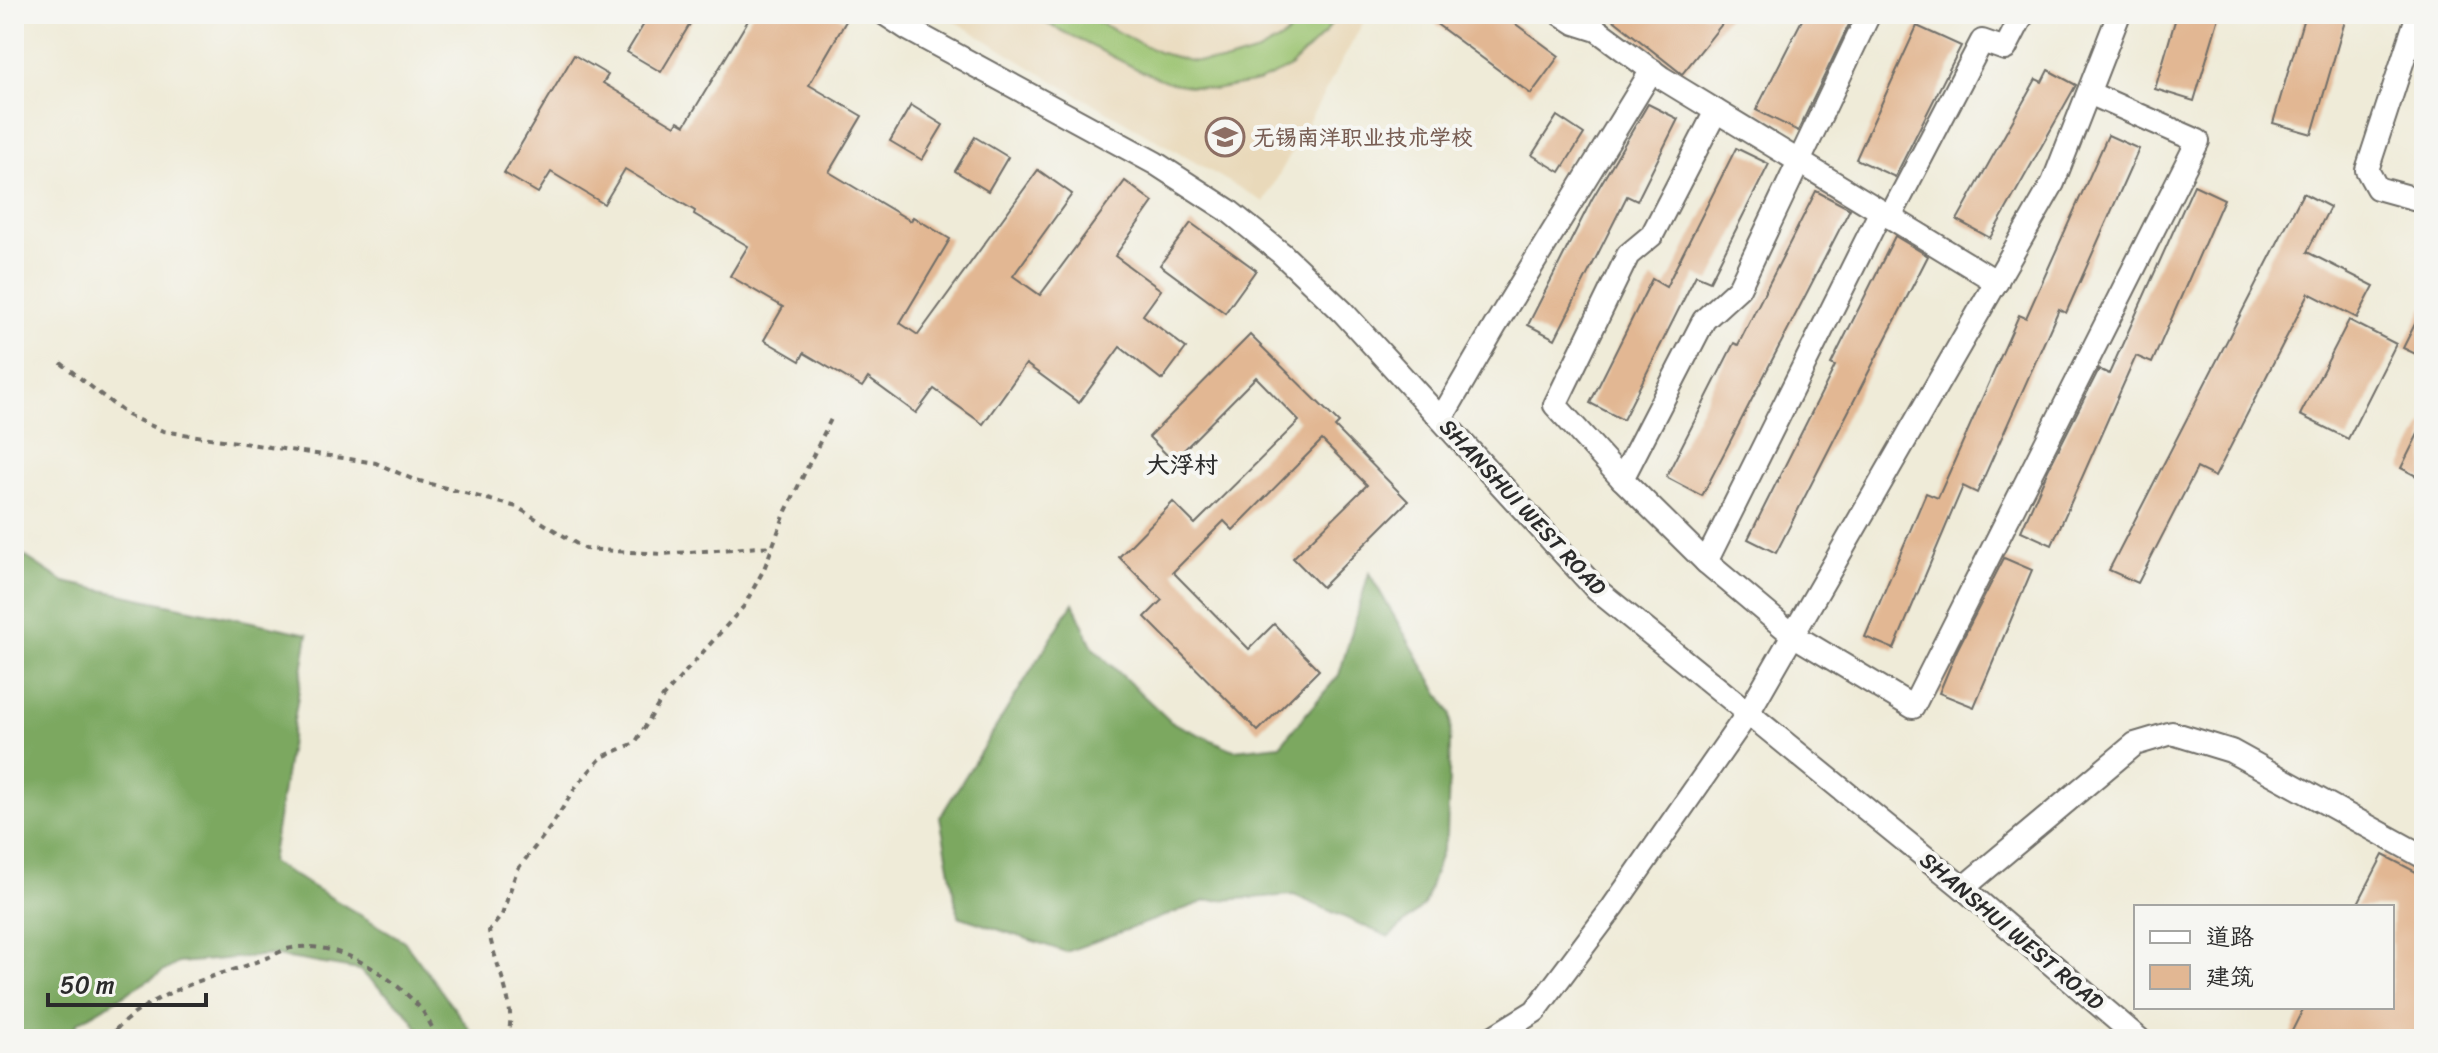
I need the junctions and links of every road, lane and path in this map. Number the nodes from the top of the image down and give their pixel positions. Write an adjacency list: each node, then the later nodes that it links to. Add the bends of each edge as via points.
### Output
1 (885, 14): 16 (street, SHANSHUI WEST ROAD, via 1155,163 1229,211 1343,312)
2 (1561, 14): 7 (street, via 1597,30)
3 (1869, 14): 10 (street)
4 (2023, 14): 12 (street, via 2005,49 1982,41)
5 (2418, 14): 11 (street, via 2367,170 2377,188)
6 (2115, 16): 8 (street)
7 (1652, 70): 9 (street); 16 (street)
8 (2089, 93): 13 (street, via 2053,183); 20 (street, via 2198,141 1913,707)
9 (1716, 111): 10 (street); 17 (street, via 1652,235 1628,255 1555,405)
10 (1800, 162): 12 (street); 17 (street, via 1739,288 1704,320)
11 (2424, 201)
12 (1886, 214): 13 (street); 19 (street)
13 (1997, 282): 20 (street)
14 (61, 363): 18 (path, via 127,415 163,431 376,463 412,479 517,507 585,549 662,554)
15 (831, 419): 18 (path)
16 (1441, 419): 21 (street, SHANSHUI WEST ROAD, via 1597,590)
17 (1622, 479): 19 (street)
18 (773, 546): 26 (path, via 744,606 663,697 635,743 602,757 577,785 517,870 502,915 489,931 505,985 511,1027)
19 (1706, 562): 20 (street)
20 (1793, 635): 21 (street)
21 (1748, 713): 23 (street, SHANSHUI WEST ROAD); 27 (street, via 1535,1011)
22 (2424, 857): 23 (street, via 2231,751 2172,733 2135,744)
23 (1963, 888): 28 (street, SHANSHUI WEST ROAD)
24 (107, 1039): 25 (path, via 153,1001 291,948 327,949 367,966 423,1011)
25 (440, 1039)
26 (507, 1039)
27 (1490, 1039)
28 (2139, 1039)

